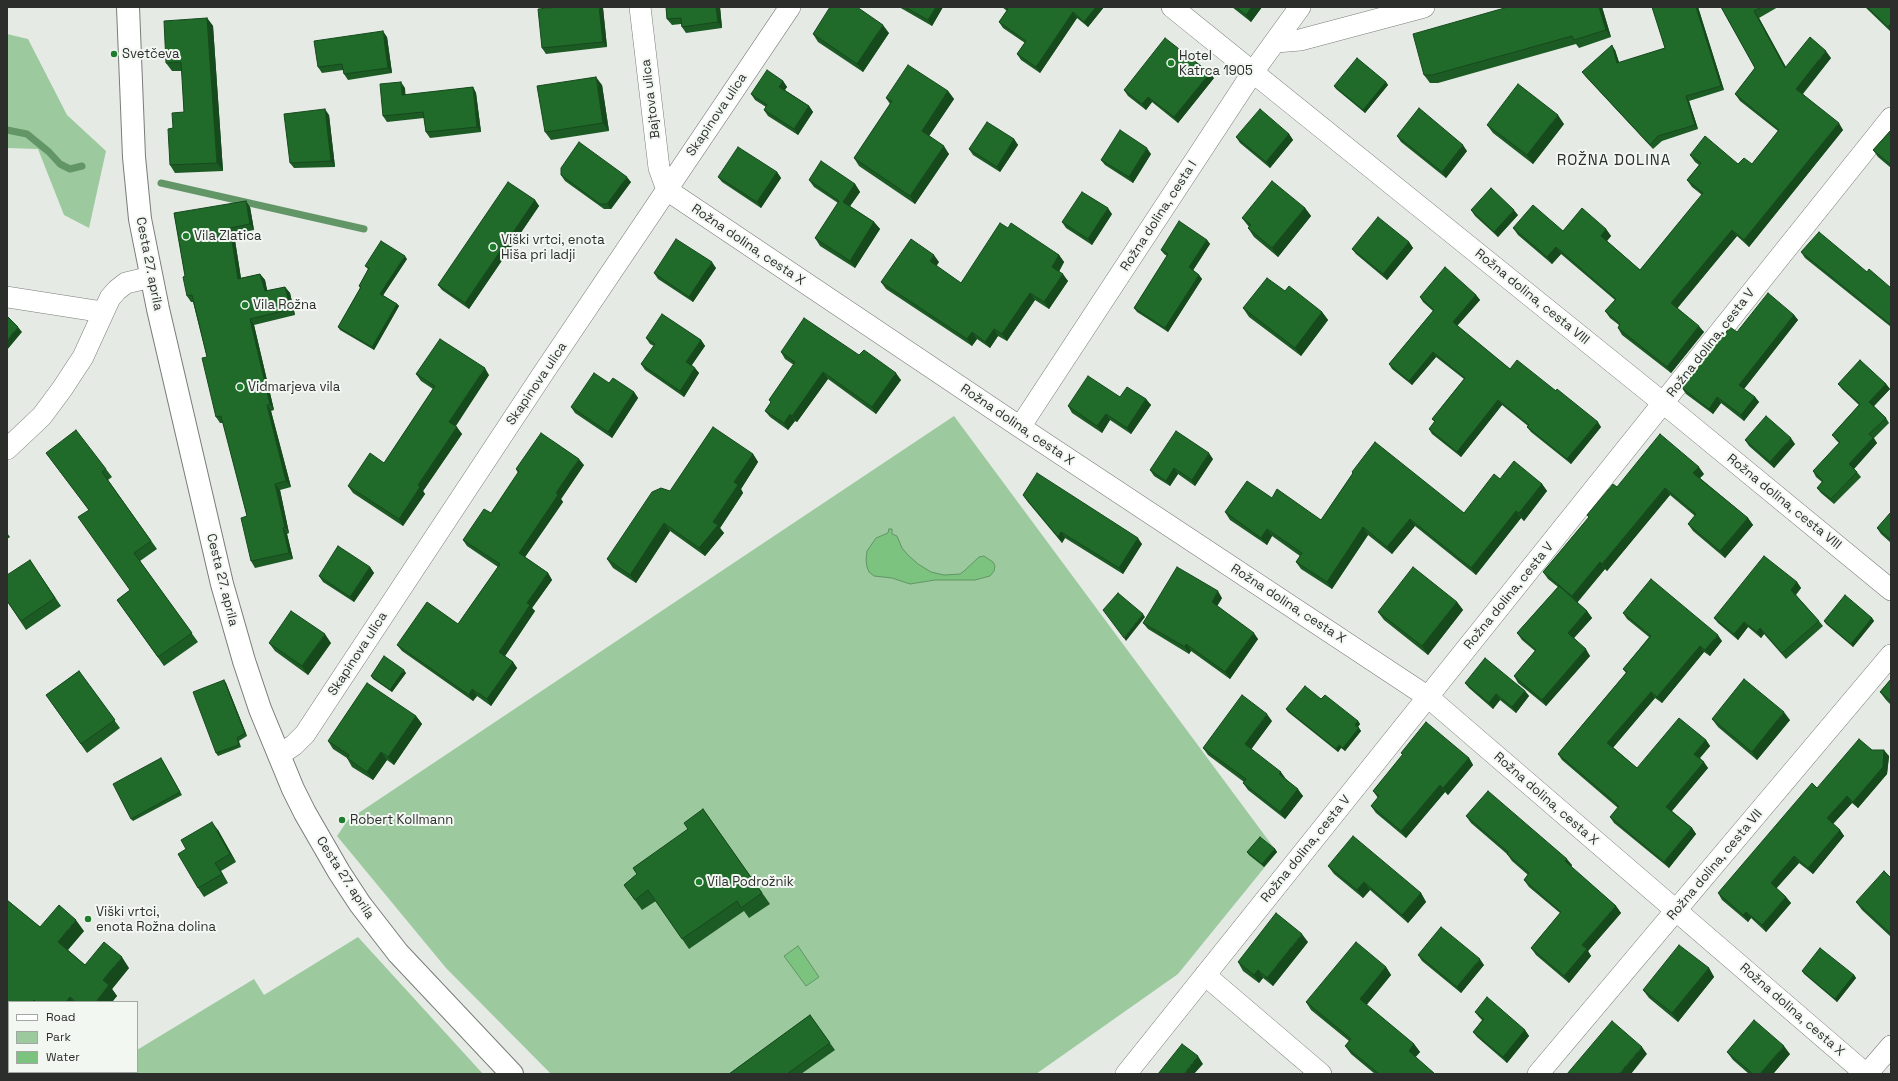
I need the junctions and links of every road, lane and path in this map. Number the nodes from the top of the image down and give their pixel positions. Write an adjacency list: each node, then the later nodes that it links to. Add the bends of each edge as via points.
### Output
1 (128, 7): 11 (main road, Cesta 27. aprila, via 134,157 140,220)
2 (640, 7): 10 (street, Bajtova ulica, via 659,168)
3 (790, 7): 10 (street, Skapinova ulica)
4 (1172, 7): 8 (street, Rožna dolina, cesta VIII)
5 (1300, 7): 7 (street, Rožna dolina, cesta I)
6 (1424, 7): 7 (street, via 1300,40)
7 (1276, 42): 8 (street, Rožna dolina, cesta I)
8 (1253, 72): 14 (street, Rožna dolina, cesta VIII); 15 (street, Rožna dolina, cesta I)
9 (1891, 118): 14 (street, Rožna dolina, cesta V)
10 (667, 190): 15 (street, Rožna dolina, cesta X); 20 (street, Skapinova ulica, via 305,734)
11 (151, 277): 13 (street, via 121,286 110,298); 20 (main road, Cesta 27. aprila, via 222,584 244,661)
12 (7, 297): 13 (street)
13 (103, 312): 16 (street, via 83,357 62,389 42,416)
14 (1664, 403): 17 (street, Rožna dolina, cesta VIII); 19 (street, Rožna dolina, cesta V)
15 (1020, 427): 19 (street, Rožna dolina, cesta X)
16 (7, 449)
17 (1891, 590)
18 (1891, 656): 21 (street, Rožna dolina, cesta VII)
19 (1428, 697): 21 (street, Rožna dolina, cesta X); 22 (street, Rožna dolina, cesta V)
20 (279, 755): 24 (main road, Cesta 27. aprila, via 316,833 375,924 436,995)
21 (1676, 910): 27 (street, Rožna dolina, cesta VII); 28 (street, Rožna dolina, cesta X)
22 (1205, 975): 25 (street, Rožna dolina, cesta V); 26 (street)
23 (1891, 1046): 28 (street)
24 (512, 1074)
25 (1126, 1074)
26 (1321, 1074)
27 (1538, 1074)
28 (1867, 1074)

